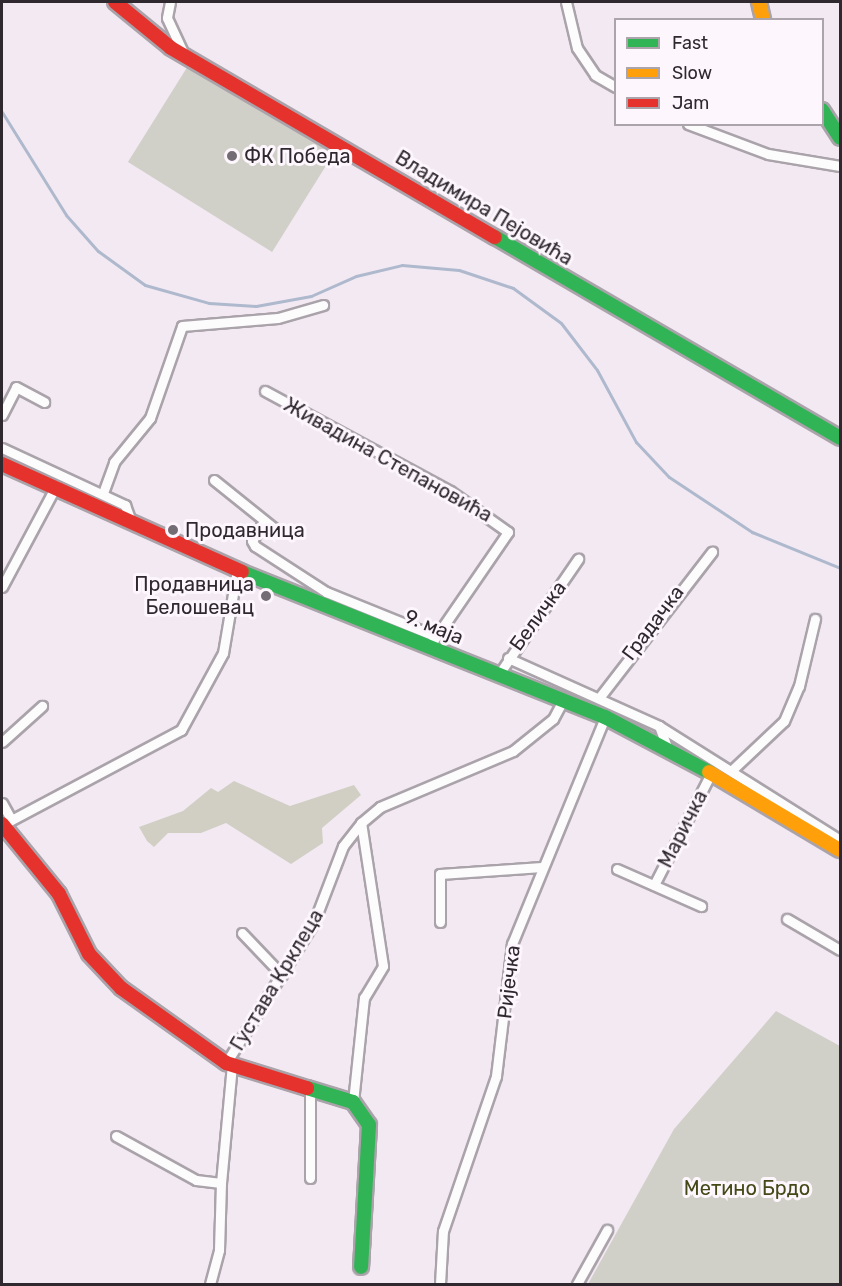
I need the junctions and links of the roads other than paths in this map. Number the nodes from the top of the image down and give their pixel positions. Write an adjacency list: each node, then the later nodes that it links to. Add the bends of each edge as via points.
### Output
1 (116, 2): 6 (street, Владимира Пејовића)
2 (170, 2): 6 (street, via 167,18)
3 (566, 2): 7 (street, via 577,48 595,75)
4 (759, 2): 5 (street)
5 (763, 18)
6 (183, 52): 16 (street, Владимира Пејовића)
7 (614, 86)
8 (824, 113): 10 (street)
9 (693, 126): 11 (street, via 768,154)
10 (840, 138)
11 (840, 166)
12 (323, 305): 21 (street, via 278,318 182,326 150,418 114,462)
13 (265, 391): 30 (street, Живадина Степановића, via 450,490 508,532)
14 (44, 402): 15 (street, via 16,387)
15 (2, 415)
16 (840, 438)
17 (2, 447): 21 (street)
18 (2, 464): 20 (street, 9. маја)
19 (214, 480): 23 (street)
20 (56, 486): 22 (street, 9. маја); 28 (street)
21 (103, 494): 22 (street, via 125,505)
22 (130, 519): 27 (street, 9. маја)
23 (264, 521): 24 (street); 30 (street, via 252,541 255,546 326,592)
24 (274, 528)
25 (712, 552): 33 (street, Градачка)
26 (578, 559): 31 (street, Беличка)
27 (237, 570): 30 (street, 9. маја); 44 (street, via 222,653 187,723 168,739)
28 (2, 587)
29 (815, 619): 40 (street, via 799,686 784,721)
30 (432, 641): 32 (street, 9. маја)
31 (508, 658): 32 (street, Беличка); 33 (street)
32 (499, 674): 34 (street, 9. маја)
33 (599, 698): 37 (street)
34 (563, 700): 36 (street, 9. маја); 43 (street, Густава Крклеца, via 546,725 513,751 380,807)
35 (42, 706): 38 (street)
36 (605, 717): 39 (street, 9. маја); 47 (street, Ријечка)
37 (659, 726): 39 (street); 40 (street)
38 (2, 742)
39 (667, 747): 41 (street, 9. маја)
40 (732, 770): 45 (street)
41 (711, 772): 46 (street, 9. маја); 49 (street, Маричка)
42 (2, 803): 44 (street)
43 (360, 822): 55 (street, Густава Крклеца, via 343,846 319,914); 58 (street, via 383,966 364,998)
44 (5, 823): 56 (street, via 58,894 95,963)
45 (840, 840)
46 (840, 850)
47 (542, 867): 52 (street, via 440,874); 65 (street, Ријечка, via 512,944 493,1092 443,1231)
48 (617, 869): 49 (street, Маричка)
49 (654, 885): 50 (street, Маричка)
50 (701, 906)
51 (787, 920): 54 (street)
52 (440, 922)
53 (242, 933): 55 (street)
54 (840, 950)
55 (282, 975): 56 (street, Густава Крклеца)
56 (229, 1064): 57 (street); 61 (street)
57 (310, 1090): 58 (street); 60 (street)
58 (352, 1102): 63 (street, via 369,1125)
59 (116, 1136): 61 (street, via 196,1180)
60 (310, 1178)
61 (221, 1183): 64 (street, via 219,1250)
62 (607, 1230): 66 (street)
63 (361, 1267)
64 (210, 1284)
65 (440, 1284)
66 (577, 1284)

